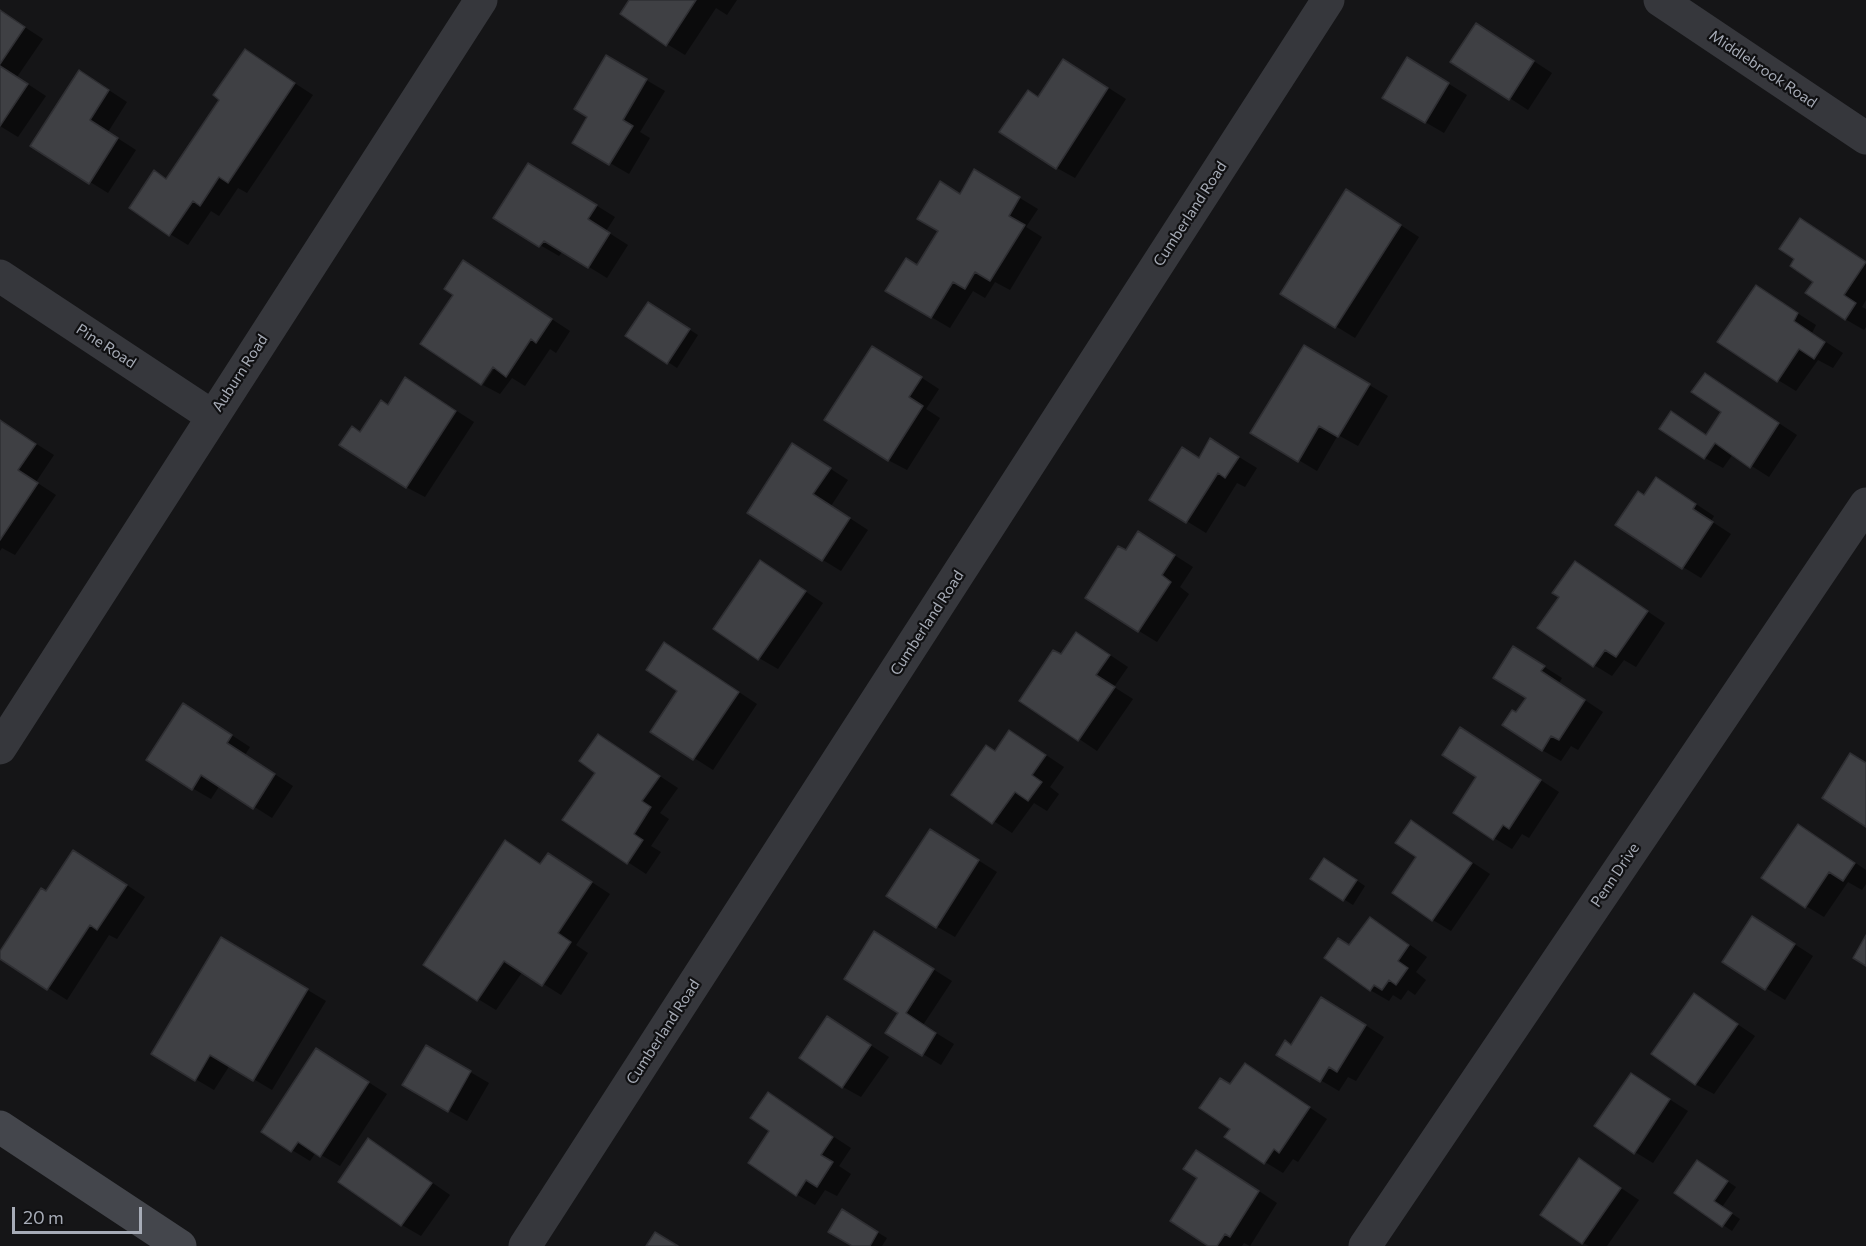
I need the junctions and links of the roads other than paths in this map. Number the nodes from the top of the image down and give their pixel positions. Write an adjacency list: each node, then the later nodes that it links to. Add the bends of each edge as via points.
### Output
1 (481, 0): 6 (street, Auburn Road)
2 (1328, 0): 11 (street, Cumberland Road)
3 (1660, 0): 4 (street, Middlebrook Road)
4 (1866, 138)
5 (0, 276): 6 (street, Pine Road)
6 (212, 416): 8 (street, Auburn Road)
7 (1866, 504): 12 (street, Penn Drive)
8 (0, 748)
9 (0, 1127): 10 (main road)
10 (180, 1246)
11 (525, 1246)
12 (1365, 1246)

